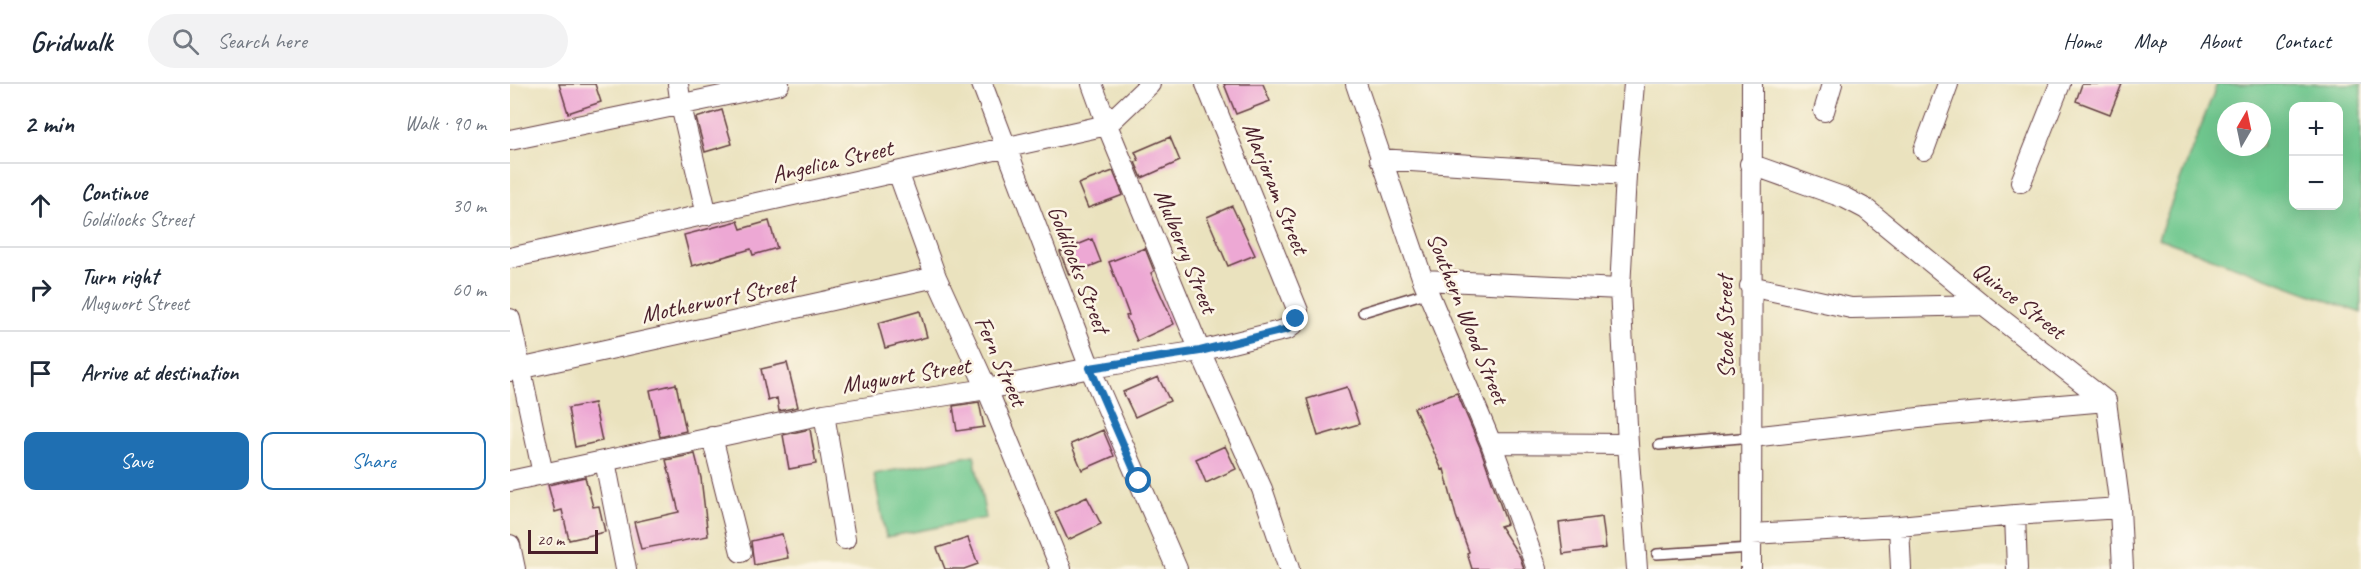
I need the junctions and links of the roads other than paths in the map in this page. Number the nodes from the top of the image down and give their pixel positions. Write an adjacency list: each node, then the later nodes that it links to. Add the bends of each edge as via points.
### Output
1 (678, 84): 13 (street)
2 (779, 84): 13 (street)
3 (981, 84): 17 (street, Goldilocks Street)
4 (1092, 84): 15 (street, Mulberry Street)
5 (1150, 84): 15 (street)
6 (1206, 84): 31 (street, Marjoram Street)
7 (1356, 84): 19 (street, Southern Wood Street)
8 (1634, 84): 22 (street)
9 (1752, 84): 20 (street, Stock Street)
10 (1832, 84): 14 (street)
11 (1948, 84): 18 (street)
12 (2060, 84): 23 (street)
13 (681, 106): 16 (street); 24 (street)
14 (1824, 111)
15 (1107, 125): 17 (street, Angelica Street); 34 (street, Mulberry Street)
16 (510, 140)
17 (1005, 149): 21 (street, Angelica Street); 35 (street, Goldilocks Street)
18 (1924, 150)
19 (1380, 159): 22 (street); 27 (street, Southern Wood Street)
20 (1750, 164): 28 (street, Stock Street); 30 (street, Quince Street, via 1866,209)
21 (898, 172): 24 (street, Angelica Street); 26 (street, Fern Street)
22 (1626, 175): 29 (street)
23 (2021, 182)
24 (707, 215): 25 (street, Angelica Street)
25 (510, 258)
26 (936, 277): 36 (street, Motherwort Street); 37 (street, Fern Street)
27 (1427, 286): 29 (street); 32 (lane); 42 (street, Southern Wood Street)
28 (1750, 286): 30 (street, via 1851,308); 41 (street, Stock Street)
29 (1620, 289): 43 (street)
30 (1983, 305): 38 (street, Quince Street)
31 (1298, 311): 34 (street, Mugwort Street, via 1288,329)
32 (1363, 312)
33 (510, 319): 36 (street)
34 (1200, 351): 35 (street, Mugwort Street); 60 (street, Mulberry Street, via 1262,489)
35 (1090, 368): 37 (street, Mugwort Street); 59 (street, Goldilocks Street)
36 (516, 370): 46 (street)
37 (987, 389): 39 (street, Mugwort Street); 56 (street, Fern Street)
38 (2106, 400): 41 (street); 48 (street)
39 (824, 414): 40 (street, Mugwort Street); 51 (street)
40 (712, 437): 45 (street, Mugwort Street); 54 (street)
41 (1752, 437): 44 (lane); 52 (street, Stock Street)
42 (1491, 443): 43 (street); 61 (street, Southern Wood Street)
43 (1628, 444): 62 (street)
44 (1659, 445)
45 (605, 461): 46 (street, Mugwort Street); 58 (street)
46 (543, 474): 47 (street, Mugwort Street)
47 (510, 482)
48 (2120, 508): 49 (street); 66 (street)
49 (2015, 515): 50 (street); 65 (street)
50 (1899, 526): 52 (street); 64 (street)
51 (845, 538)
52 (1752, 541): 55 (lane); 63 (street, Stock Street)
53 (510, 545): 57 (street)
54 (741, 552)
55 (1657, 554)
56 (1056, 568)
57 (515, 569)
58 (626, 569)
59 (1177, 569)
60 (1290, 569)
61 (1537, 569)
62 (1637, 569)
63 (1751, 569)
64 (1901, 569)
65 (2017, 569)
66 (2123, 569)

